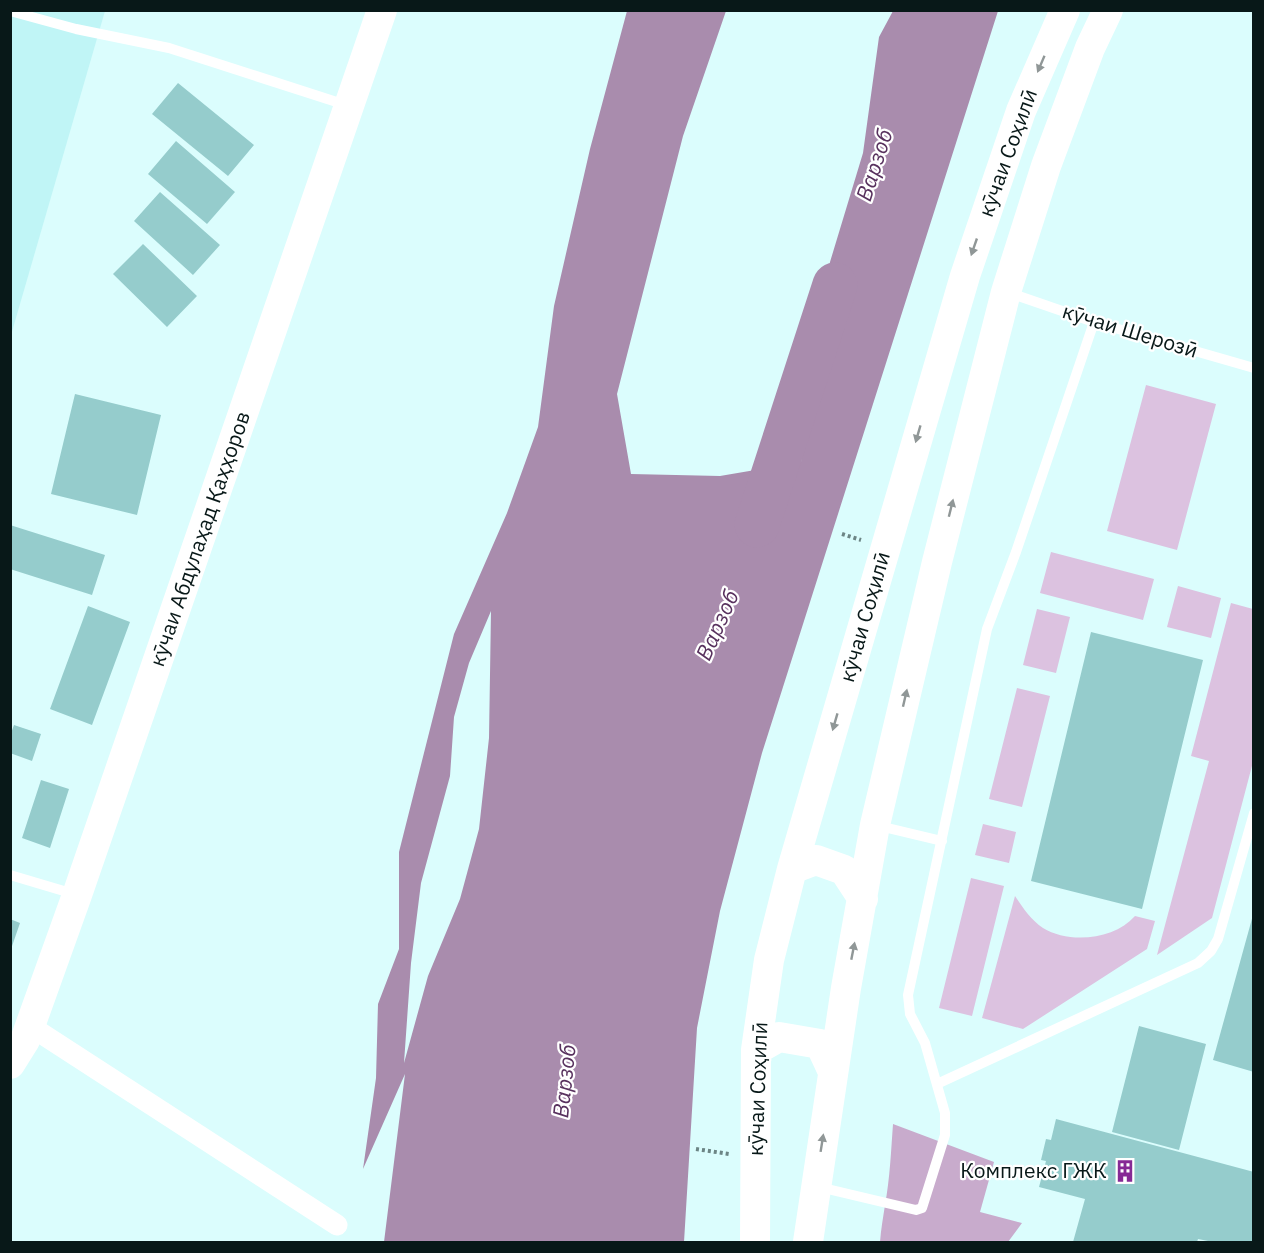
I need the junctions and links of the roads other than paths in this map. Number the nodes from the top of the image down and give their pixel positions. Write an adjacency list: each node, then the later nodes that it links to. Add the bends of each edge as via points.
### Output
1 (382, 10): 5 (main road, кӯчаи Абдулаҳад Қаҳҳоров)
2 (1065, 10): 12 (main road, кӯчаи Соҳилӣ, one-way to 12, via 1021,111 964,276)
3 (1108, 10): 6 (main road, кӯчаи Соҳилӣ, via 1046,166)
4 (10, 11): 5 (lane, via 170,48)
5 (349, 106): 14 (main road, кӯчаи Абдулаҳад Қаҳҳоров)
6 (1006, 292): 7 (lane, кӯчаи Шерозӣ); 10 (main road, кӯчаи Соҳилӣ, one-way to 6)
7 (1094, 322): 8 (lane, кӯчаи Шерозӣ); 11 (lane, via 987,628)
8 (1254, 368)
9 (1254, 813): 20 (lane, via 1218,939 1198,963)
10 (875, 825): 11 (lane); 15 (main road, кӯчаи Соҳилӣ)
11 (942, 841): 20 (lane, via 908,995 910,1014 925,1043)
12 (792, 869): 15 (main road, via 816,860 844,870); 17 (main road, кӯчаи Соҳилӣ, via 769,960)
13 (10, 875): 14 (lane)
14 (77, 895): 16 (main road, кӯчаи Абдулаҳад Қаҳҳоров)
15 (863, 899): 19 (main road, кӯчаи Соҳилӣ, one-way to 15)
16 (30, 1026): 18 (main road, кӯчаи Абдулаҳад Қаҳҳоров); 22 (street)
17 (756, 1050): 19 (main road, via 778,1036 820,1044); 23 (main road, кӯчаи Соҳилӣ)
18 (10, 1064)
19 (833, 1072): 21 (main road, кӯчаи Соҳилӣ, one-way to 19)
20 (937, 1084): 21 (lane, via 945,1113 945,1135 922,1208 916,1210)
21 (816, 1187): 24 (main road, кӯчаи Соҳилӣ)
22 (336, 1225)
23 (755, 1242)
24 (808, 1242)

